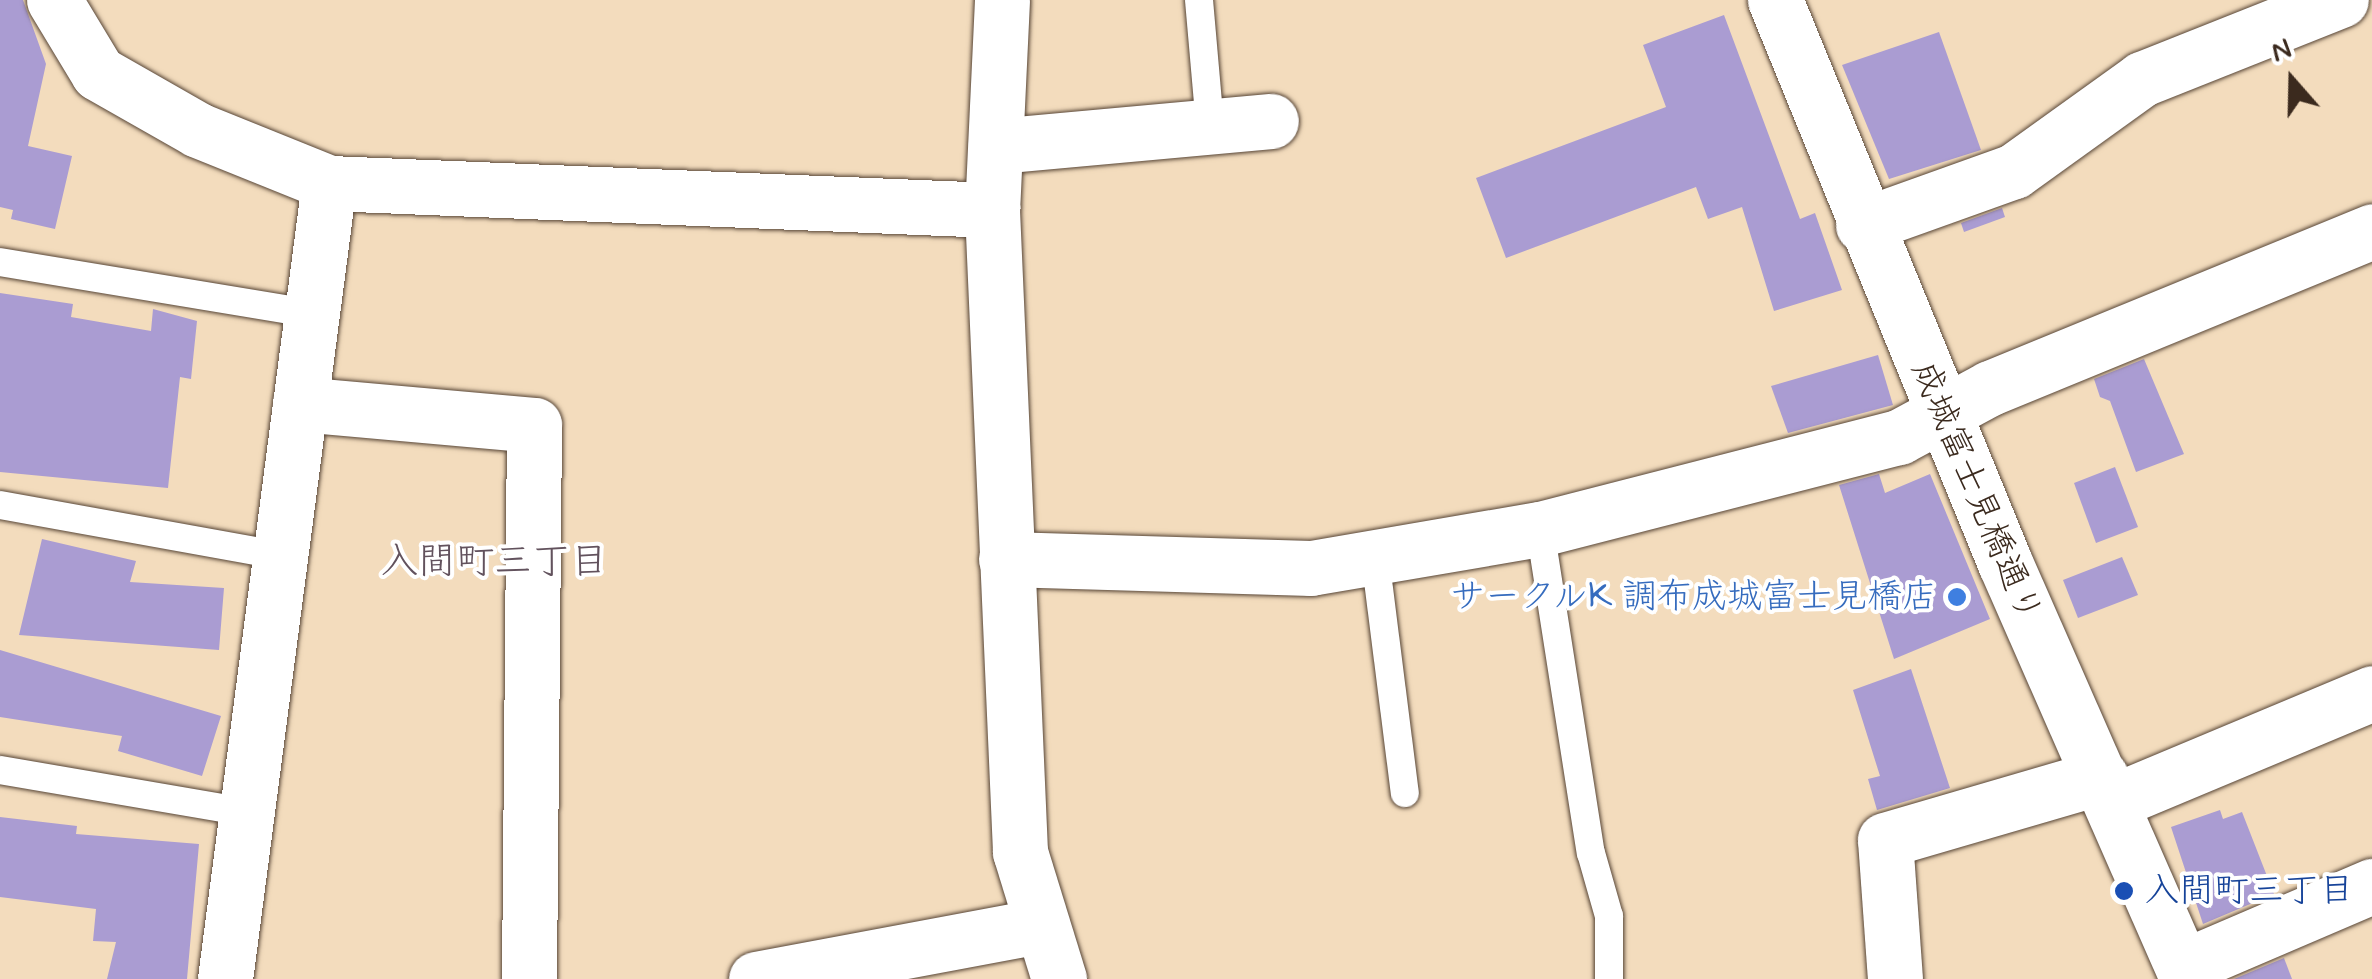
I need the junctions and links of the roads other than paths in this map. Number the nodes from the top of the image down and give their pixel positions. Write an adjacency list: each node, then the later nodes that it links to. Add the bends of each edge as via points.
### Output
1 (54, 0): 9 (street, via 98,73 198,130)
2 (1002, 0): 8 (street)
3 (1199, 0): 7 (lane)
4 (1775, 0): 11 (street, 成城富士見橋通り)
5 (2340, 0): 11 (street, via 2142,79 2014,171)
6 (1271, 121): 7 (street)
7 (1210, 126): 8 (street)
8 (996, 146): 10 (street)
9 (329, 183): 10 (street); 14 (street)
10 (992, 210): 21 (street)
11 (1863, 225): 16 (street, 成城富士見橋通り)
12 (2372, 230): 16 (street, via 1990,388)
13 (0, 262): 14 (lane)
14 (309, 313): 15 (street)
15 (300, 404): 19 (street); 31 (street, via 534,425)
16 (1945, 418): 18 (street, via 1899,438); 24 (street, 成城富士見橋通り)
17 (0, 504): 19 (lane)
18 (1540, 529): 20 (street); 34 (lane, via 1591,853 1608,916)
19 (284, 556): 26 (street)
20 (1375, 557): 21 (street, via 1310,568); 25 (lane)
21 (1006, 559): 28 (street, via 1020,852)
22 (2372, 693): 24 (street)
23 (0, 770): 26 (lane)
24 (2107, 790): 29 (street, 成城富士見橋通り); 35 (street, via 1884,840)
25 (1405, 793)
26 (246, 812): 30 (street)
27 (2372, 886): 29 (street)
28 (1040, 926): 32 (street); 33 (street)
29 (2186, 973)
30 (225, 979)
31 (529, 979)
32 (756, 979)
33 (1059, 979)
34 (1609, 979)
35 (1895, 979)

